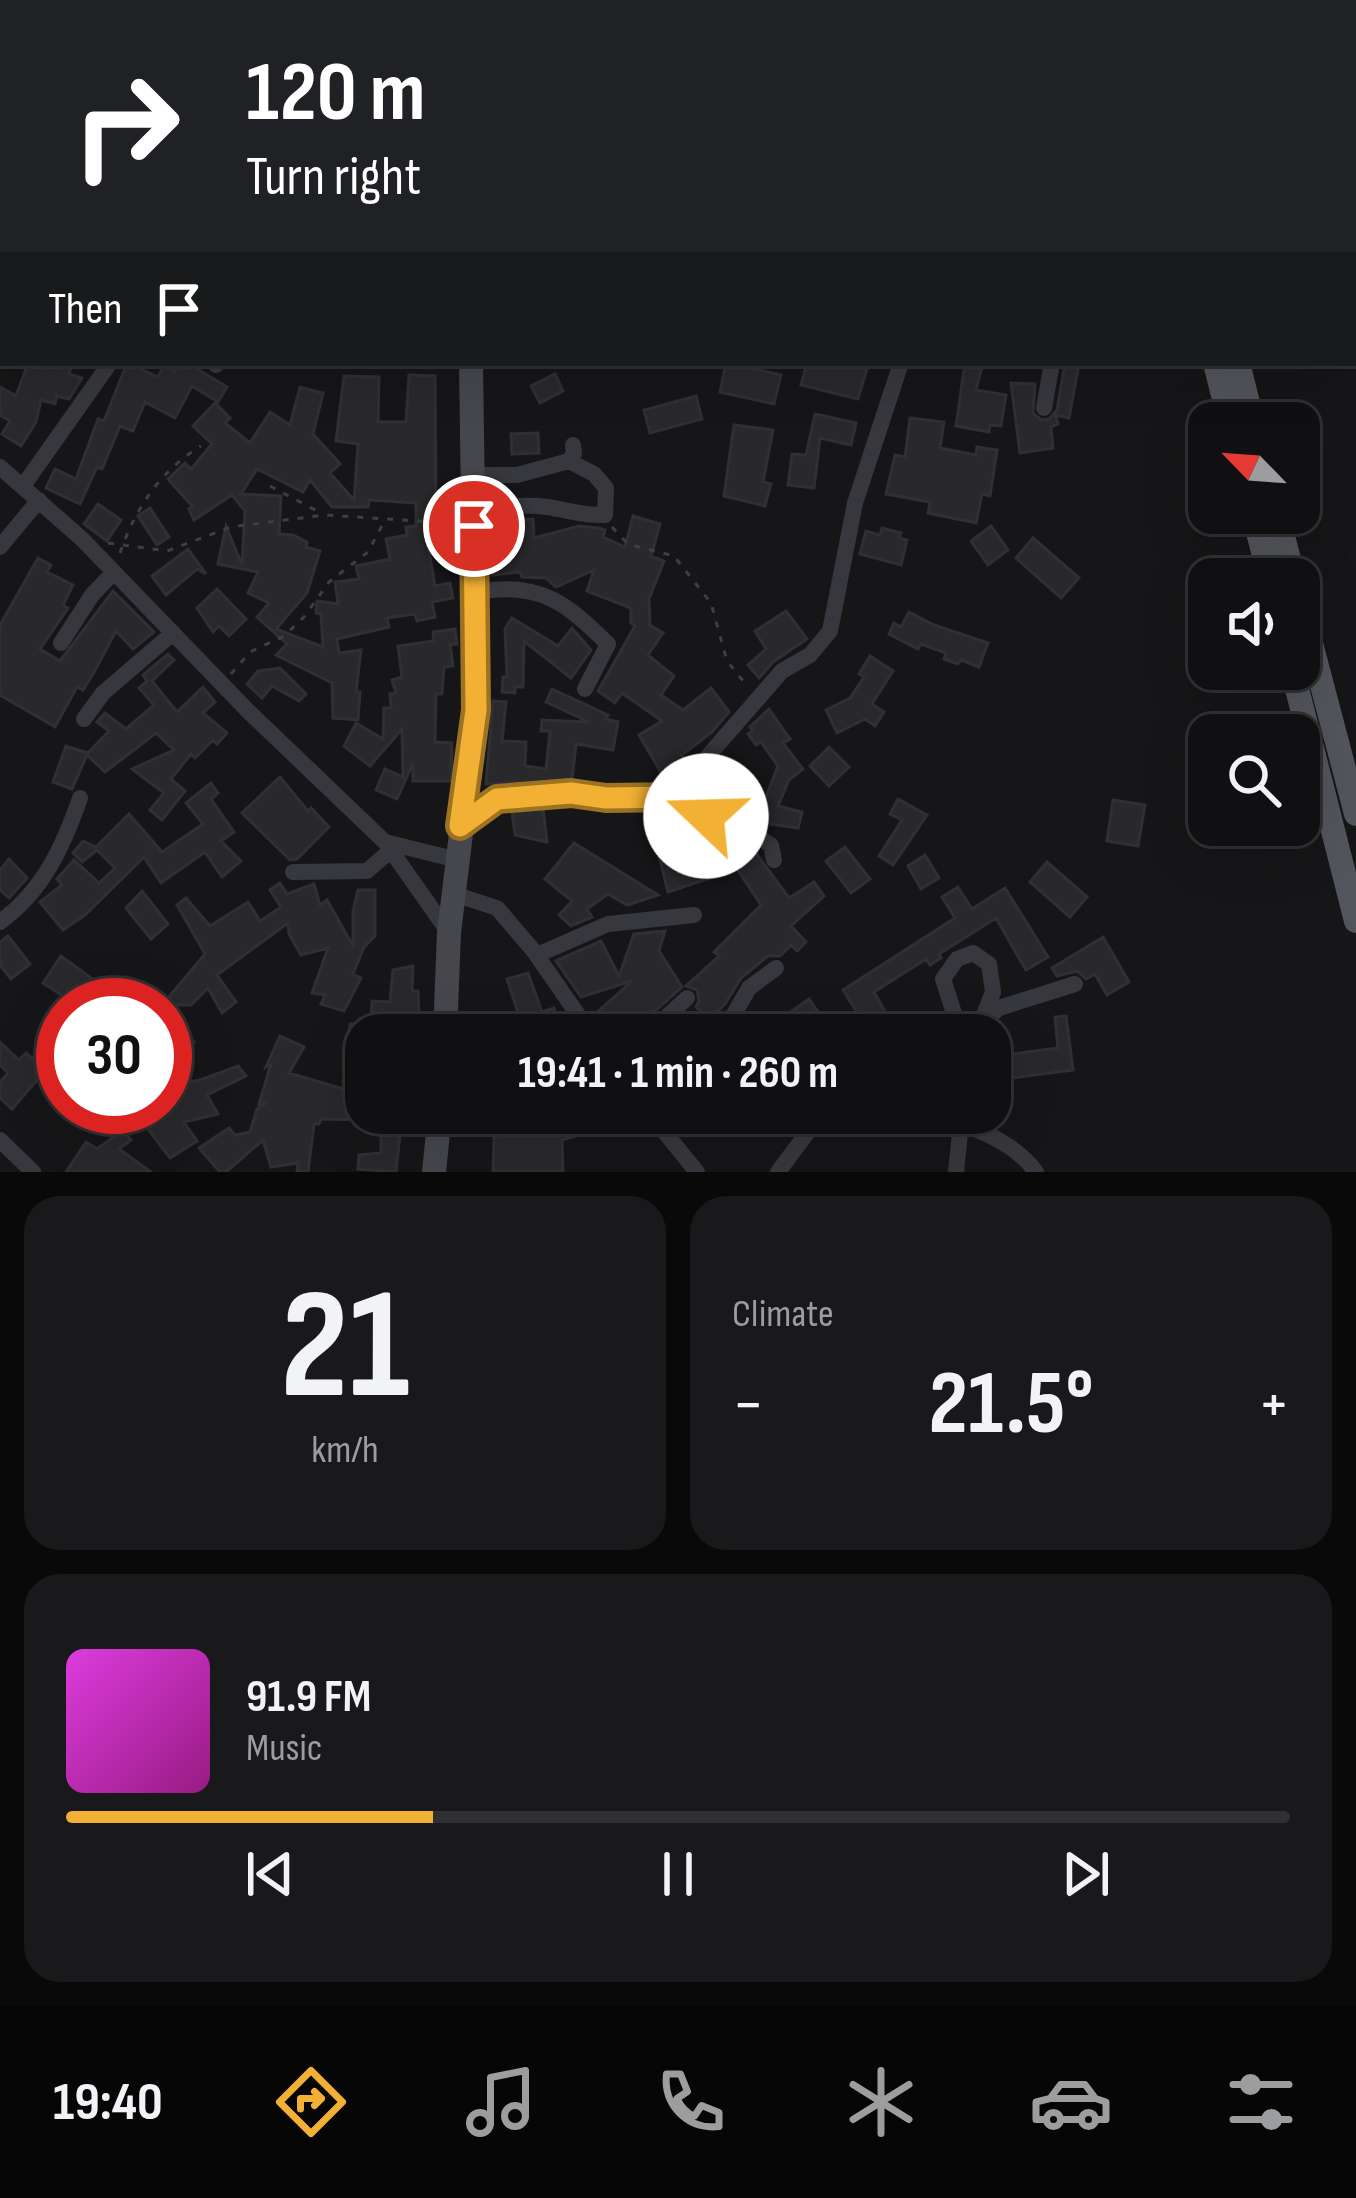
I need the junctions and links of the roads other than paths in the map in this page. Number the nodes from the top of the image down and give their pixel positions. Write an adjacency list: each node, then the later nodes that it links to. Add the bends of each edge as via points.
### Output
1 (108, 366): 11 (street)
2 (471, 366): 12 (main road)
3 (900, 366): 25 (street, via 855,503 830,631 782,670 691,771)
4 (1051, 366): 9 (street)
5 (1216, 366): 7 (main road)
6 (1239, 366): 8 (main road)
7 (1225, 402)
8 (1248, 402)
9 (1044, 408)
10 (0, 467): 11 (street)
11 (23, 486): 13 (street)
12 (475, 487): 14 (main road); 14 (street, via 482,476 517,475 571,453 606,488 605,515 488,507)
13 (40, 500): 15 (street); 16 (street)
14 (474, 526): 17 (main road)
15 (0, 547)
16 (114, 572): 18 (street); 19 (street)
17 (475, 603): 21 (street, via 482,591 504,588 555,597 576,613 608,644); 27 (main road, via 476,710)
18 (173, 633): 23 (street); 28 (street)
19 (61, 643)
20 (1320, 678): 26 (main road)
21 (585, 689)
22 (1297, 690): 34 (main road)
23 (84, 718)
24 (80, 797): 35 (street, via 36,890)
25 (680, 797): 27 (street, via 497,799); 30 (street, via 771,845)
26 (1356, 814)
27 (460, 826): 29 (main road)
28 (388, 846): 29 (street); 31 (street, via 367,871); 36 (street)
29 (458, 860): 32 (main road)
30 (774, 860)
31 (292, 872)
32 (454, 894): 36 (main road); 37 (street, via 496,908)
33 (694, 915): 37 (street, via 608,924)
34 (1356, 921)
35 (0, 922)
36 (449, 933): 41 (main road)
37 (537, 956): 42 (street)
38 (776, 968): 44 (street, via 749,988)
39 (1075, 984): 47 (street)
40 (687, 998): 43 (street)
41 (446, 1014)
42 (577, 1014)
43 (670, 1014)
44 (734, 1014)
45 (955, 1014): 46 (street, via 943,979 973,952 989,964 993,992)
46 (984, 1014)
47 (993, 1014)
48 (438, 1134): 55 (main road)
49 (666, 1134): 56 (street)
50 (806, 1134): 57 (street)
51 (960, 1134): 58 (street)
52 (989, 1134): 59 (street)
53 (0, 1140): 54 (street)
54 (19, 1168)
55 (434, 1172)
56 (697, 1172)
57 (778, 1172)
58 (956, 1172)
59 (1036, 1172)

